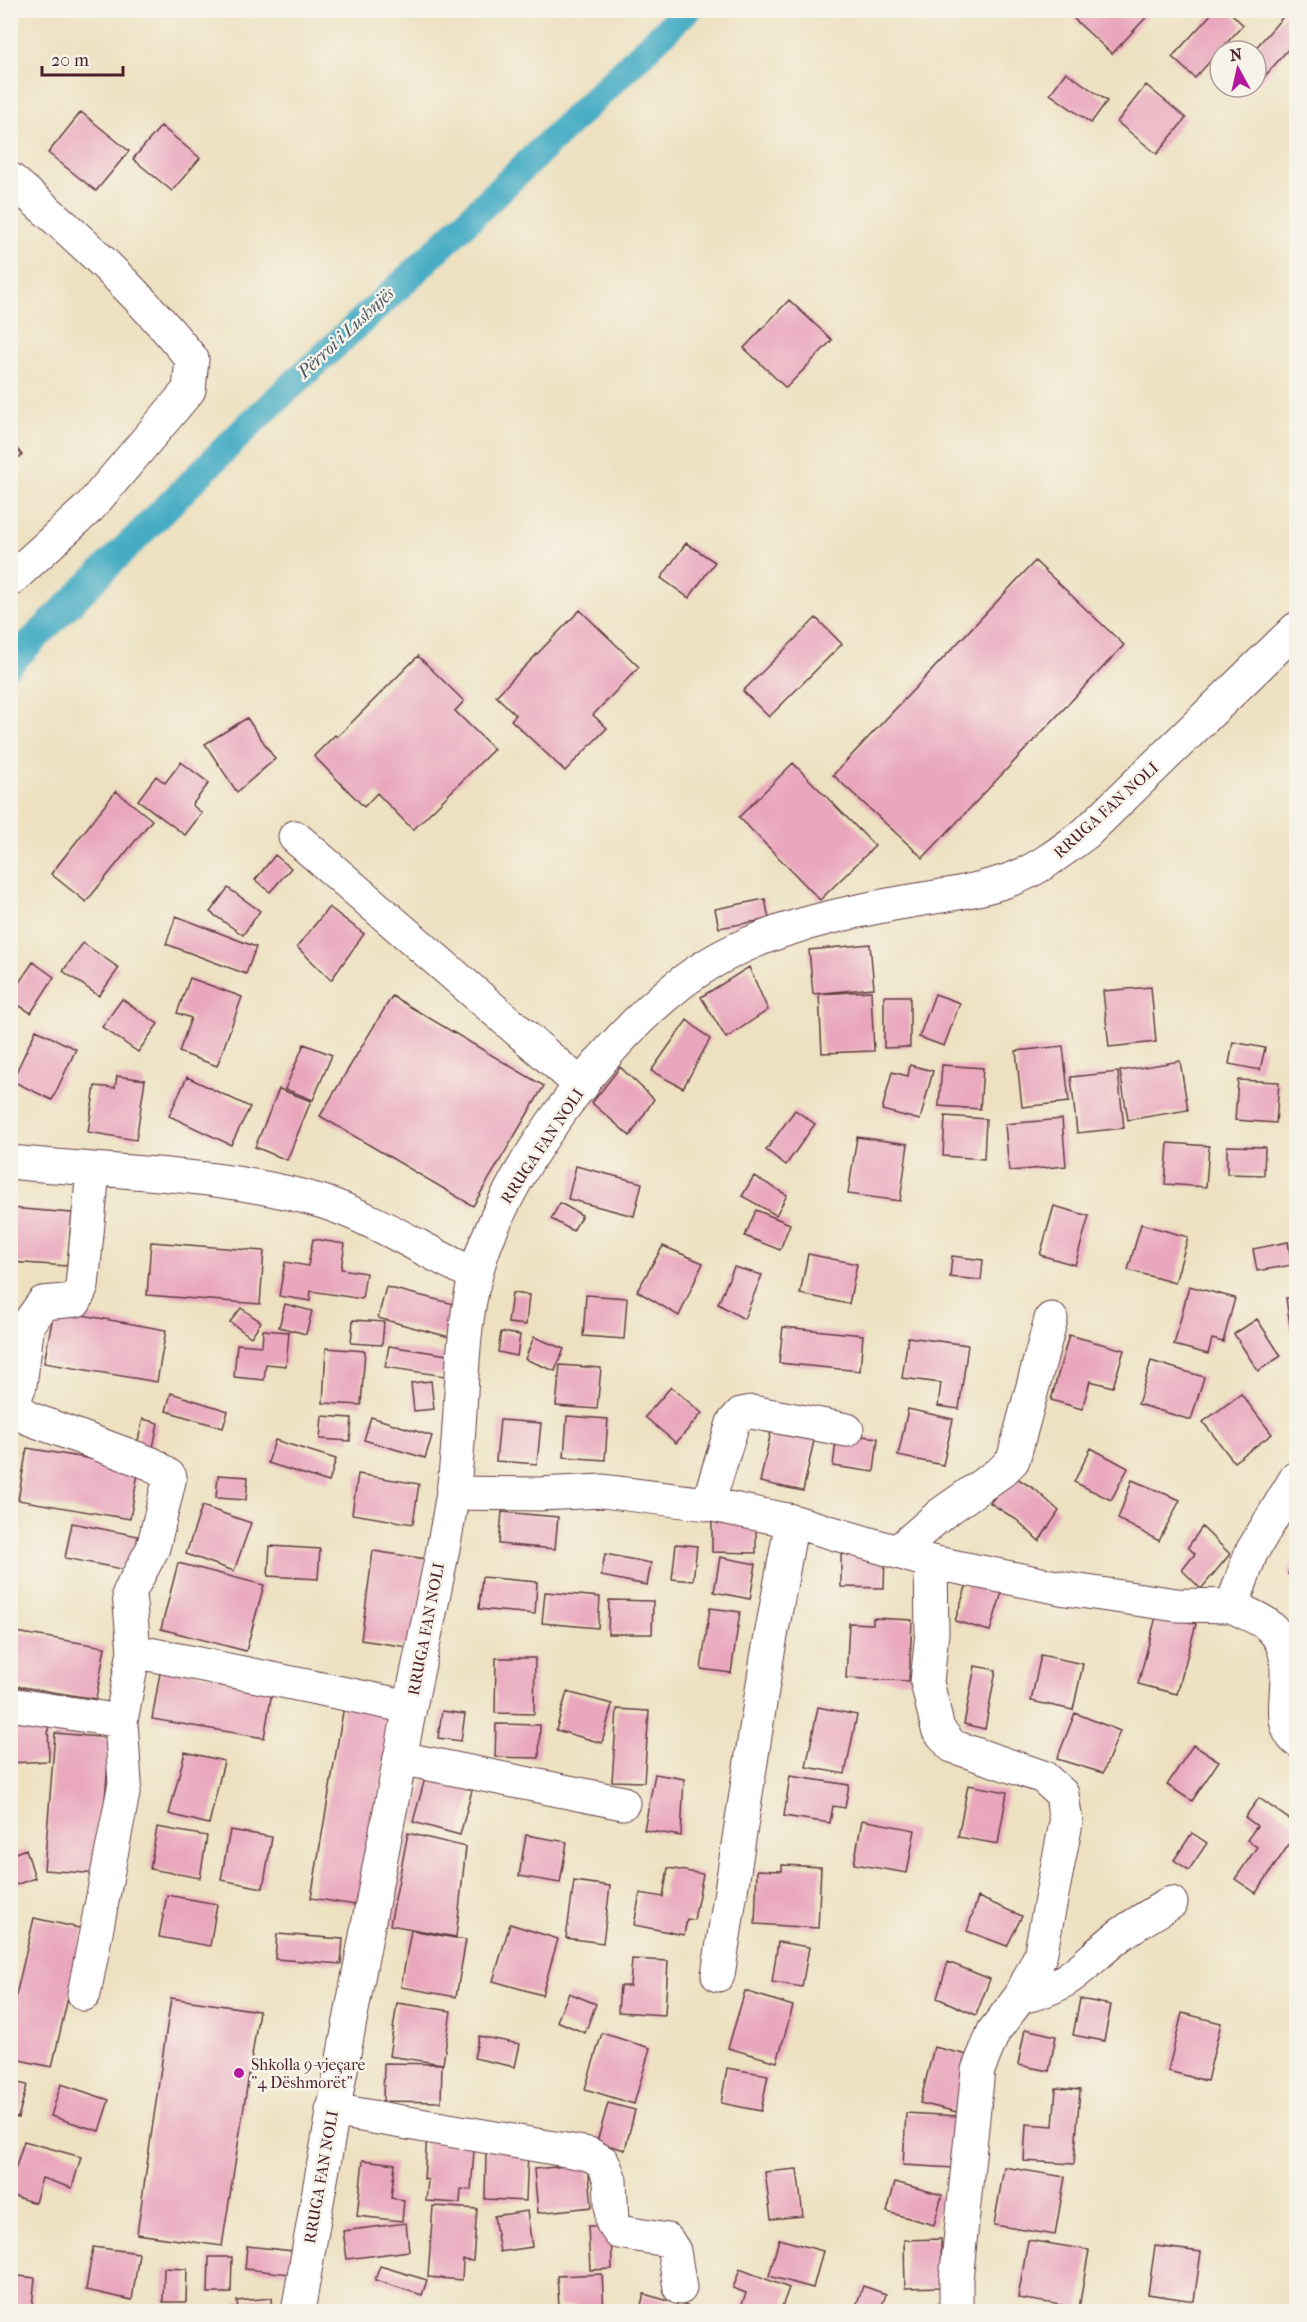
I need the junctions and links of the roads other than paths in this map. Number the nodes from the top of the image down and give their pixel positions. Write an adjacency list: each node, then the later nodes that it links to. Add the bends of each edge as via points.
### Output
1 (10, 179): 2 (street, via 81,240 160,320 192,359 189,390 90,507)
2 (10, 580)
3 (1296, 629): 5 (street, RRUGA FAN NOLI, via 1086,833 1048,862 1016,878 970,892 822,919 767,935 725,955 686,979 646,1012)
4 (295, 837): 5 (street)
5 (582, 1086): 8 (street, RRUGA FAN NOLI, via 552,1126 501,1209)
6 (10, 1162): 7 (street)
7 (93, 1171): 8 (street, via 195,1178 326,1203); 18 (street, via 81,1286 76,1300 43,1303 28,1324 15,1398 28,1418 152,1464 170,1477 153,1548 129,1593)
8 (476, 1275): 12 (street, RRUGA FAN NOLI, via 463,1336)
9 (1051, 1319): 15 (street, via 1013,1460)
10 (847, 1430): 13 (street, via 752,1412 741,1414 733,1423)
11 (1296, 1478): 17 (street, via 1251,1553)
12 (453, 1493): 13 (street, via 603,1491); 20 (street, RRUGA FAN NOLI)
13 (708, 1504): 14 (street)
14 (792, 1521): 15 (street); 26 (street)
15 (897, 1552): 16 (street)
16 (931, 1562): 17 (street, via 1066,1589 1176,1605); 28 (street, via 932,1633 927,1682 938,1729 952,1746 1043,1777 1062,1794 1066,1823 1041,1956)
17 (1232, 1606): 22 (street, via 1270,1627 1286,1652 1289,1680 1285,1711 1289,1734)
18 (134, 1651): 20 (street); 21 (street)
19 (10, 1704): 21 (street)
20 (410, 1707): 23 (street, RRUGA FAN NOLI)
21 (121, 1721): 27 (street, via 125,1783)
22 (1296, 1740)
23 (400, 1758): 24 (street); 29 (street, RRUGA FAN NOLI)
24 (623, 1803)
25 (1171, 1903): 28 (street, via 1120,1935 1081,1972 1046,1991)
26 (718, 1975)
27 (84, 1994)
28 (1020, 1997): 32 (street, via 994,2031 978,2070)
29 (332, 2110): 30 (street, via 589,2154 603,2162 610,2180 612,2222 619,2232 667,2240 674,2251); 31 (street, RRUGA FAN NOLI)
30 (680, 2288)
31 (298, 2312)
32 (956, 2312)

